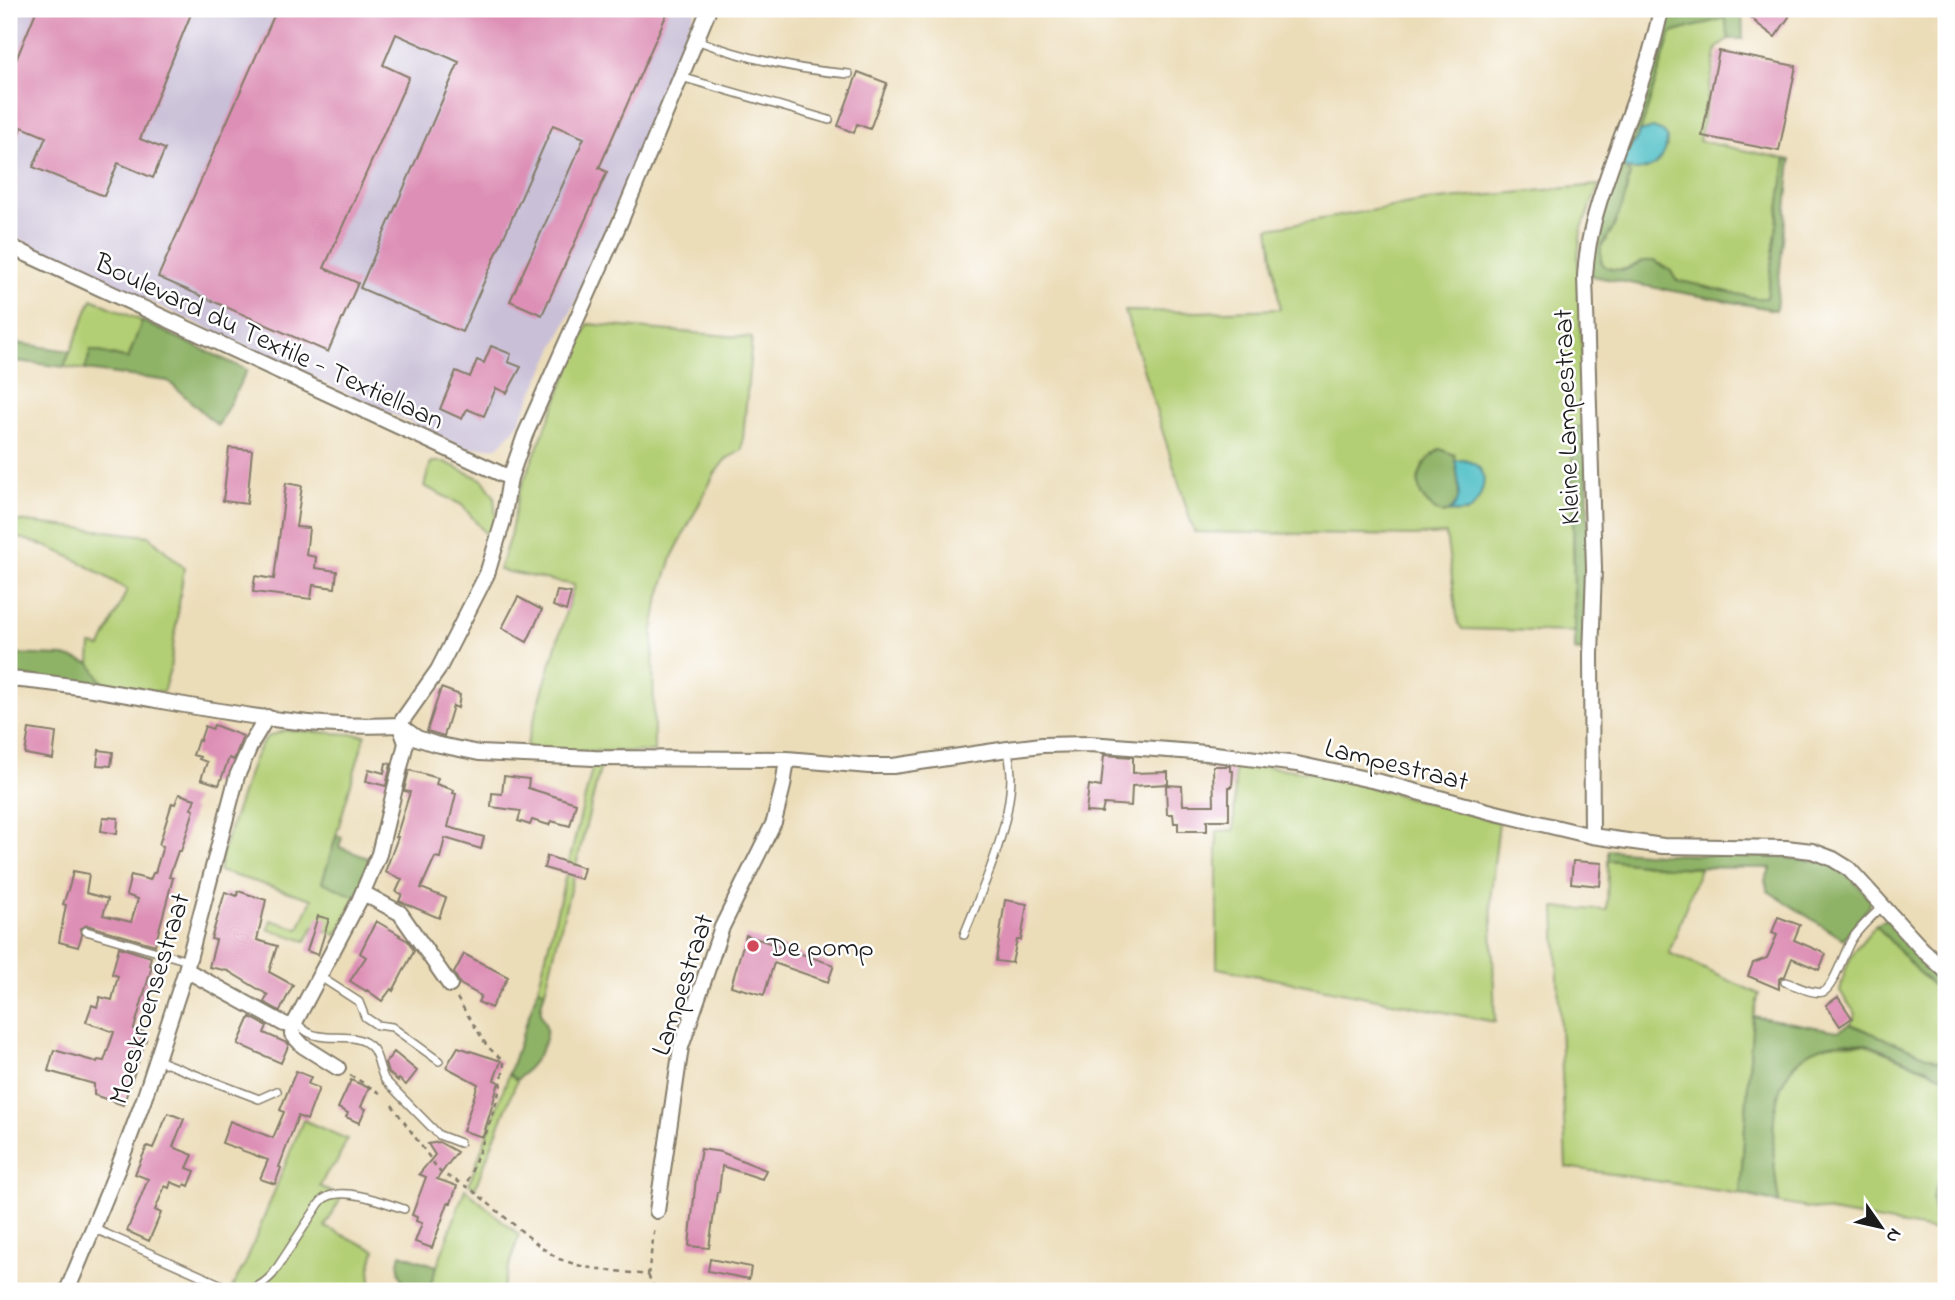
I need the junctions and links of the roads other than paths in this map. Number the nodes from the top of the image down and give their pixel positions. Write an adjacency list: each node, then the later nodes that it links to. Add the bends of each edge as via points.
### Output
1 (709, 9): 3 (street)
2 (1661, 9): 14 (street, Kleine Lampestraat, via 1586,251 1594,569)
3 (696, 40): 4 (lane, via 816,71); 5 (street)
4 (849, 74)
5 (681, 77): 6 (lane); 8 (street)
6 (829, 120)
7 (9, 246): 8 (street, Boulevard du Textile - Textiellaan)
8 (510, 478): 11 (street, via 488,574 438,670)
9 (9, 678): 10 (street)
10 (267, 718): 11 (street); 19 (street, Moeskroensestraat, via 237,776)
11 (399, 725): 13 (street, Lampestraat, via 417,738 479,752); 15 (street, via 407,743 379,854)
12 (1008, 748): 13 (street, Lampestraat, via 893,766); 14 (street, Lampestraat, via 1090,744 1297,764); 18 (lane, via 1011,777 1004,823)
13 (787, 760): 31 (street, Lampestraat, via 774,821 722,927 681,1047)
14 (1591, 835): 16 (street, Lampestraat, via 1663,846 1812,851 1849,869)
15 (363, 893): 21 (street); 23 (street, via 400,913)
16 (1884, 905): 20 (street, Lampestraat); 22 (lane, via 1853,938 1829,988 1815,992)
17 (86, 932): 19 (lane)
18 (964, 935)
19 (187, 966): 24 (street, via 284,1024); 25 (street, Moeskroensestraat)
20 (1946, 971)
21 (319, 976): 24 (street); 26 (lane, via 359,1002 365,1017 392,1027)
22 (1785, 982)
23 (450, 985)
24 (294, 1024): 27 (street, via 292,1034 303,1046); 29 (lane, via 319,1036 354,1037 369,1045 385,1080 439,1135)
25 (157, 1060): 28 (lane, via 259,1099); 32 (street, Moeskroensestraat)
26 (439, 1061)
27 (338, 1068)
28 (277, 1091)
29 (460, 1143)
30 (404, 1209): 32 (lane, via 341,1193 327,1197 273,1275 264,1284 239,1291)
31 (657, 1211)
32 (92, 1230): 33 (street, Moeskroensestraat)
33 (66, 1291)

